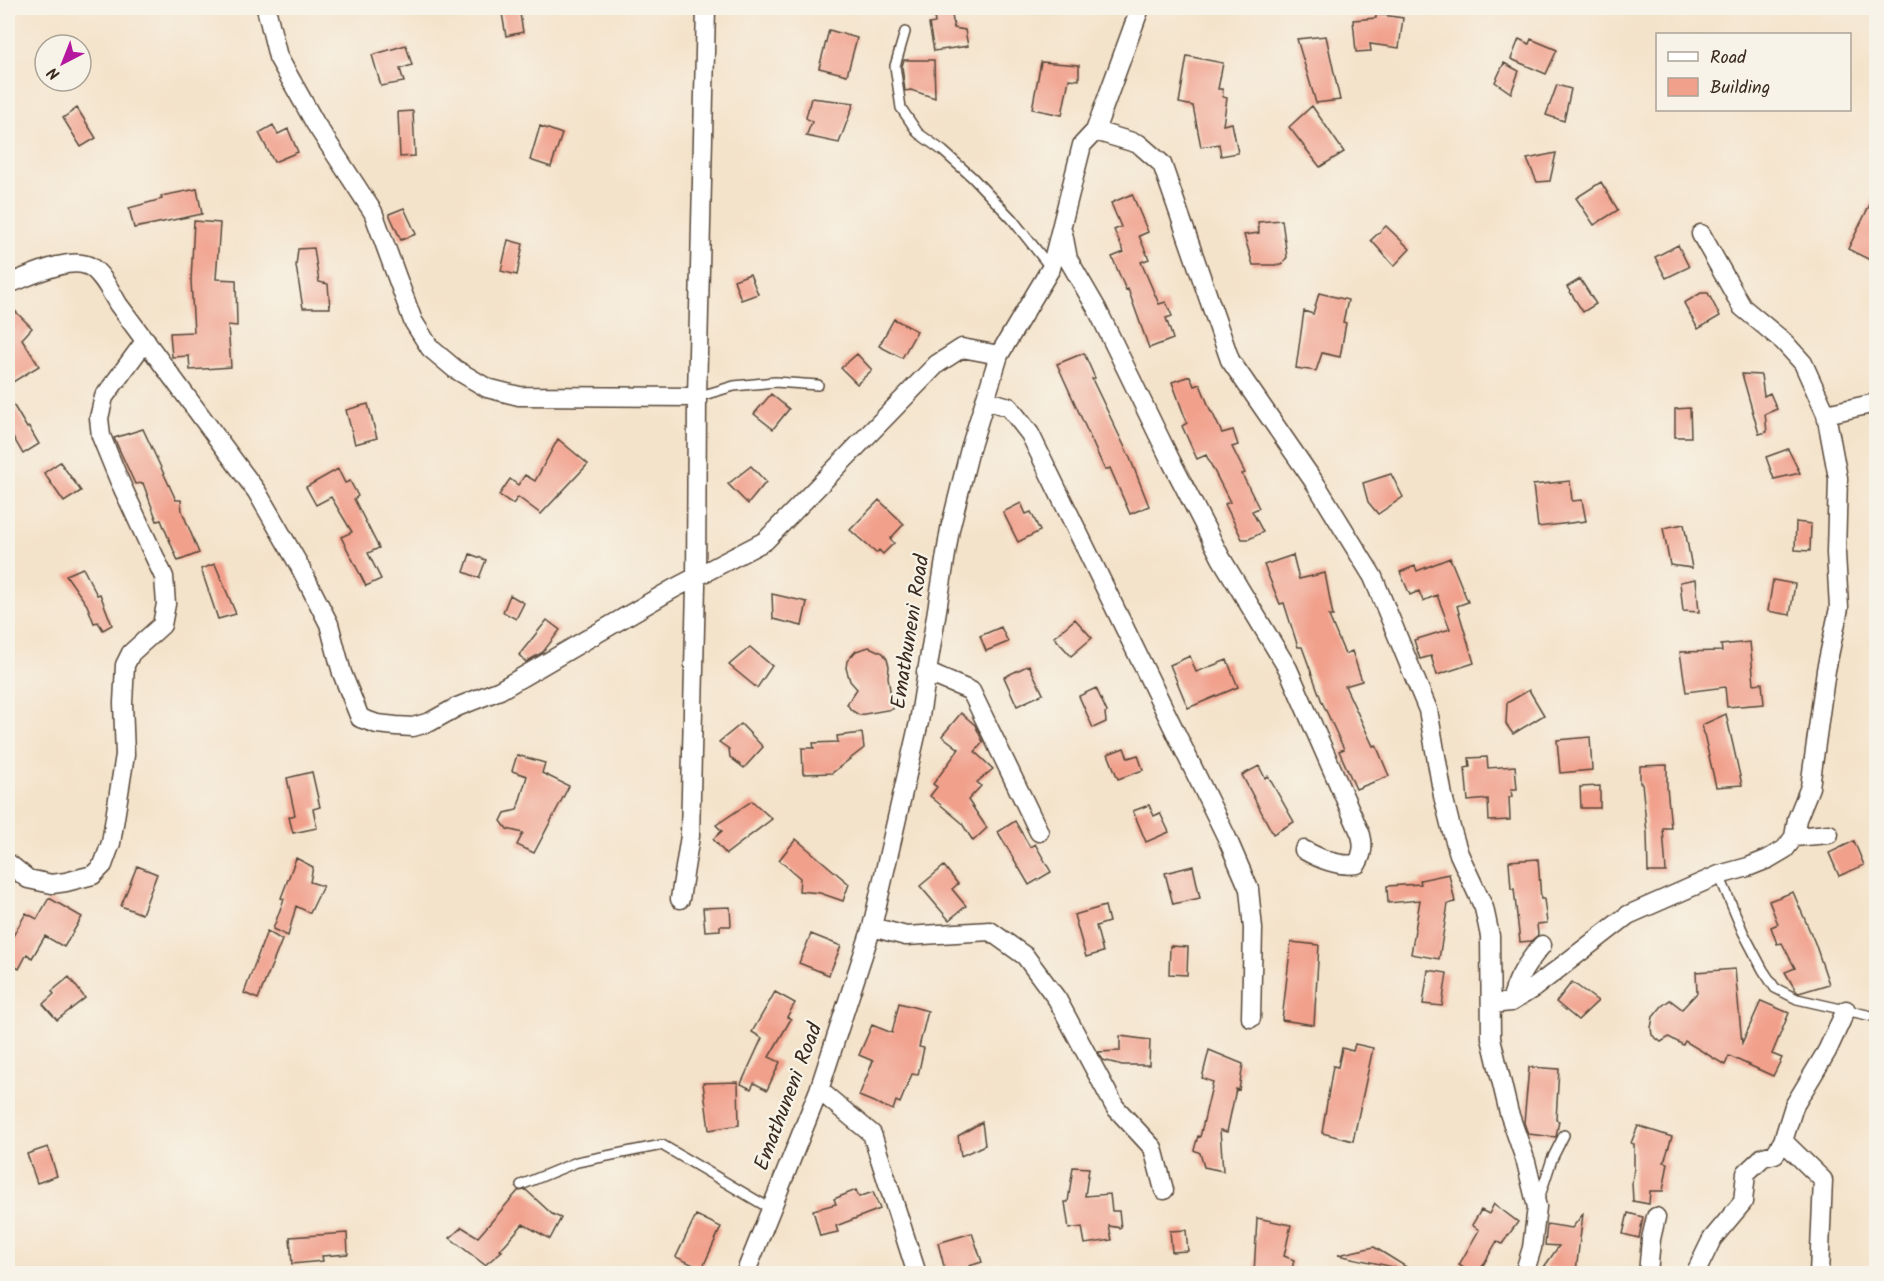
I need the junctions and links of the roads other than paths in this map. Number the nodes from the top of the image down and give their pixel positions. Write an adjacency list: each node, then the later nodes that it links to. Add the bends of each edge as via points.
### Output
1 (266, 8): 13 (street, via 278,57 373,212 412,321 430,348 487,388 519,396)
2 (706, 8): 13 (street)
3 (1140, 8): 5 (street, Emathuneni Road)
4 (905, 32): 8 (lane, via 895,66 901,108 918,133 972,177 1012,219)
5 (1095, 131): 6 (street, Emathuneni Road, via 1082,145); 29 (street, via 1139,144 1162,164 1230,360 1317,486 1373,577 1428,710 1451,828 1484,908 1491,936)
6 (1062, 228): 8 (street, Emathuneni Road); 22 (street, via 1068,259 1097,309 1169,457 1221,558 1288,669 1363,844 1361,858 1350,865)
7 (1701, 234): 16 (street, via 1742,307 1803,363)
8 (1051, 268): 11 (street, Emathuneni Road)
9 (8, 284): 10 (street, via 74,262 90,267)
10 (146, 340): 17 (street, via 267,509 329,624 342,673 360,718 413,728 430,722 500,690); 23 (street, via 104,397 99,417 101,436 164,577 166,604 162,625 131,653 125,665 125,755 111,843 103,865 93,875 66,882 52,884 28,879)
11 (999, 355): 14 (street, Emathuneni Road); 17 (street, via 962,348 937,364 765,541)
12 (818, 385): 13 (lane, via 744,385)
13 (698, 397): 17 (street)
14 (985, 400): 18 (street, Emathuneni Road, via 951,529); 32 (street, via 1009,407 1030,434 1249,889 1253,929)
15 (1876, 403): 16 (street)
16 (1826, 414): 21 (street, via 1838,478 1839,608 1810,787)
17 (696, 576): 25 (street, via 690,836)
18 (926, 672): 19 (street, via 971,691); 26 (street, Emathuneni Road, via 919,722)
19 (1039, 832)
20 (1829, 834): 21 (street)
21 (1794, 837): 24 (street, via 1785,849 1768,860)
22 (1304, 850)
23 (8, 863)
24 (1719, 875): 28 (street, via 1628,915); 30 (lane, via 1743,932 1774,988 1797,999)
25 (680, 899)
26 (872, 927): 33 (street, Emathuneni Road); 37 (street, via 906,936 990,931 1025,956 1057,999 1114,1107 1153,1148)
27 (1542, 945): 28 (street, via 1521,972)
28 (1511, 1002): 29 (street)
29 (1491, 1004): 38 (street, via 1491,1038)
30 (1846, 1010): 31 (lane); 35 (street, via 1794,1106)
31 (1876, 1017)
32 (1251, 1018)
33 (819, 1090): 39 (street, Emathuneni Road); 42 (street, via 872,1134)
34 (1564, 1135): 38 (lane)
35 (1783, 1141): 45 (street, via 1775,1154 1762,1157 1746,1173 1743,1202 1712,1239); 46 (street, via 1823,1180)
36 (521, 1185): 39 (lane, via 577,1162 662,1145)
37 (1164, 1190)
38 (1537, 1207): 43 (street)
39 (771, 1209): 41 (street, Emathuneni Road)
40 (1656, 1217): 44 (street)
41 (745, 1274)
42 (916, 1274)
43 (1524, 1274)
44 (1647, 1274)
45 (1695, 1274)
46 (1819, 1274)

